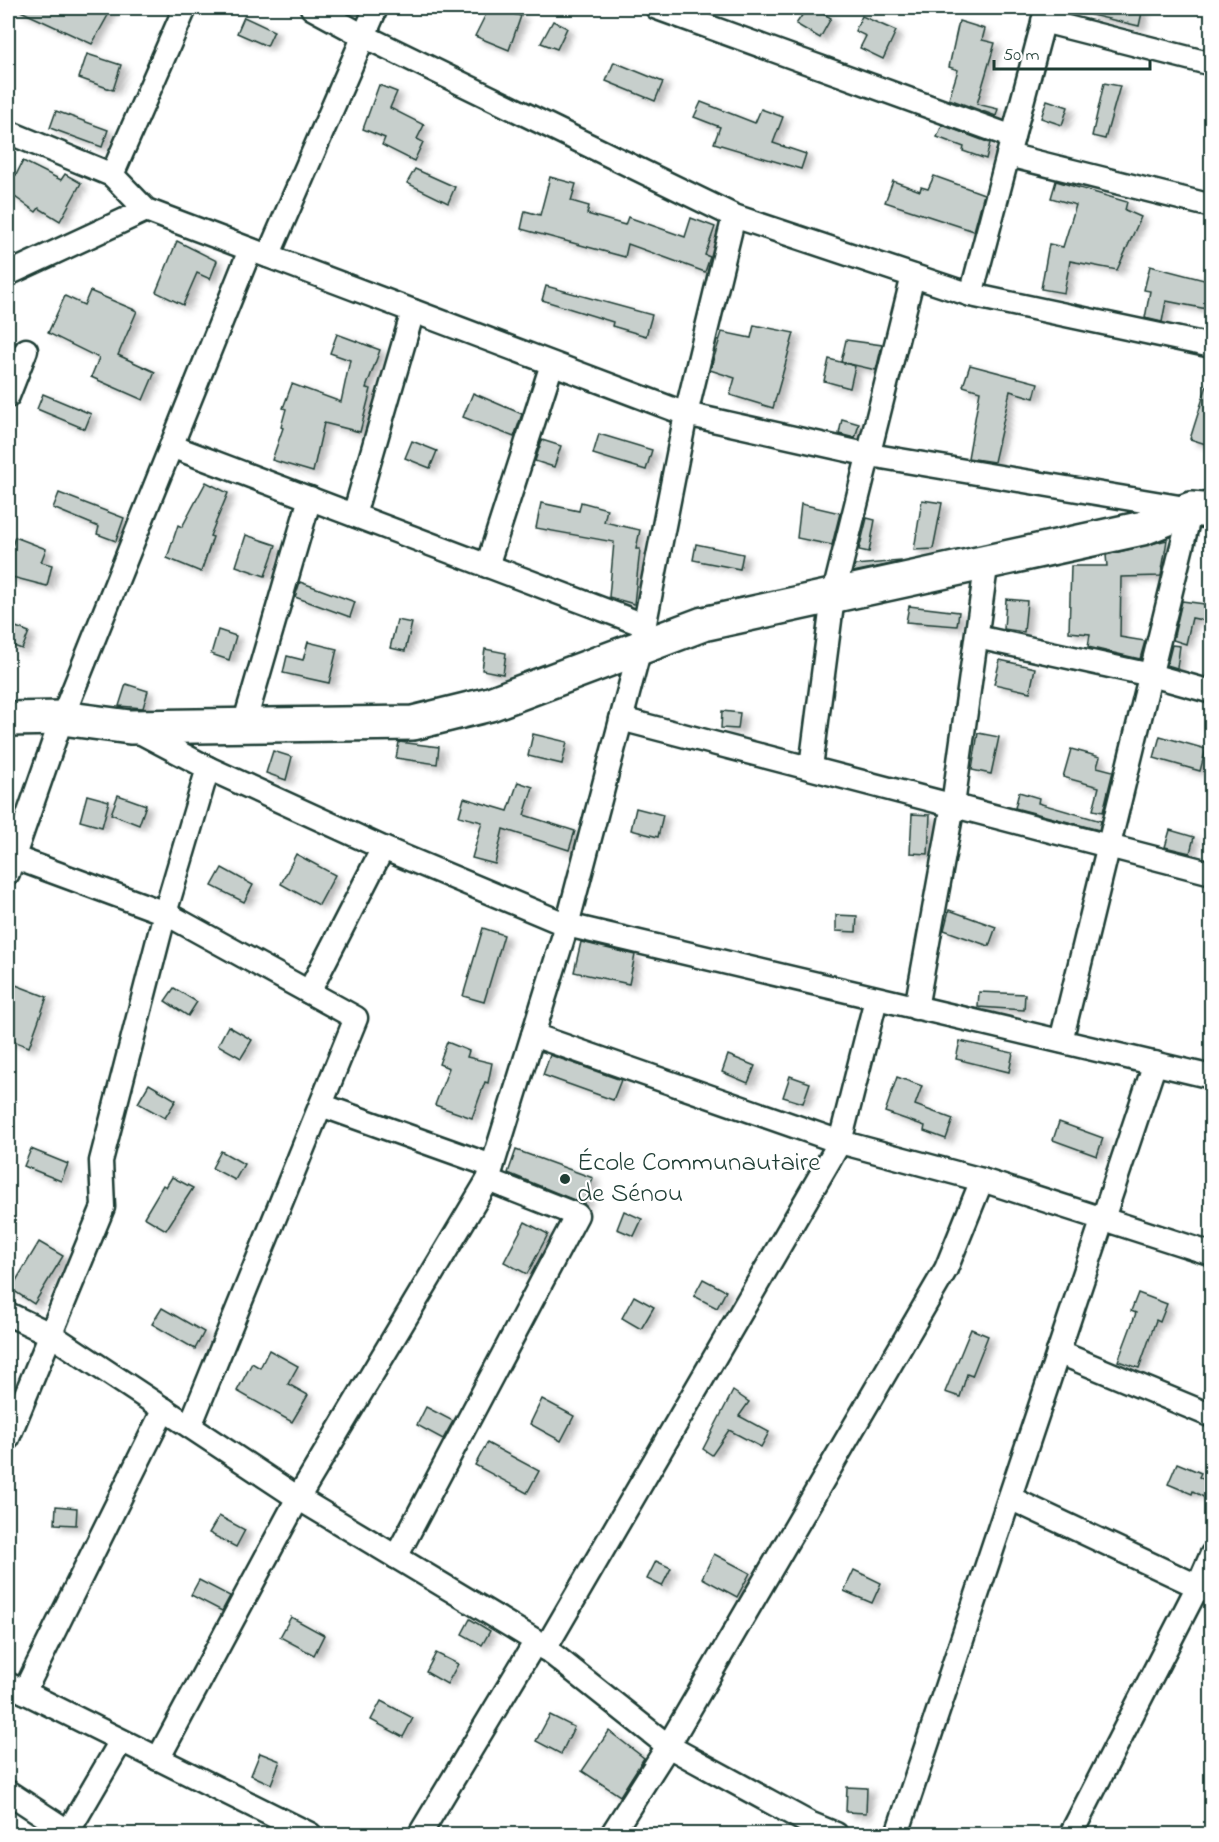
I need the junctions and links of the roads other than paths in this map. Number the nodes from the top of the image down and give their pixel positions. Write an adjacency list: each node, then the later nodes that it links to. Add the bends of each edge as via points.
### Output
1 (185, 8): 10 (street)
2 (312, 8): 6 (street)
3 (376, 8): 6 (street)
4 (657, 8): 9 (street)
5 (1045, 14): 7 (street); 9 (street)
6 (362, 35): 13 (street); 14 (street)
7 (1212, 64)
8 (8, 132): 10 (street)
9 (1010, 146): 11 (street); 17 (street)
10 (112, 175): 12 (street)
11 (1212, 206)
12 (146, 210): 14 (street); 15 (street)
13 (734, 216): 16 (street); 23 (street)
14 (259, 253): 18 (street); 24 (street)
15 (8, 274)
16 (913, 276): 17 (street); 25 (street)
17 (970, 295): 19 (street)
18 (413, 311): 21 (street); 28 (street)
19 (1212, 346)
20 (26, 350): 22 (street)
21 (552, 364): 23 (street); 30 (street)
22 (8, 396)
23 (686, 414): 25 (street); 32 (street)
24 (171, 446): 26 (street); 36 (street)
25 (870, 455): 27 (street); 31 (street)
26 (310, 498): 28 (street); 40 (street)
27 (1201, 510): 29 (street, via 1143,528); 34 (street)
28 (354, 515): 30 (street)
29 (987, 560): 31 (street); 33 (street)
30 (487, 566): 32 (street)
31 (833, 597): 32 (street); 41 (street)
32 (642, 637): 38 (street); 40 (street, via 490,704 413,723)
33 (977, 637): 34 (street); 43 (street)
34 (1150, 675): 35 (street); 44 (street)
35 (1212, 692)
36 (62, 717): 37 (street); 39 (street); 46 (street)
37 (8, 719)
38 (621, 719): 41 (street); 49 (street)
39 (130, 727): 40 (street); 42 (street)
40 (243, 728)
41 (811, 767): 43 (street)
42 (208, 768): 45 (street); 48 (street)
43 (953, 805): 44 (street); 52 (street)
44 (1109, 845): 47 (street); 54 (street)
45 (382, 848): 49 (street); 50 (street)
46 (10, 865): 48 (street)
47 (1212, 873)
48 (165, 913): 50 (street); 64 (street, via 101,1161 103,1207)
49 (567, 925): 51 (street); 53 (street)
50 (309, 992): 57 (street, via 356,1018)
51 (876, 999): 52 (street); 58 (street)
52 (916, 1008): 54 (street)
53 (533, 1035): 58 (street); 59 (street)
54 (1061, 1041): 55 (street)
55 (1155, 1063): 56 (street); 61 (street)
56 (1212, 1077)
57 (321, 1105): 59 (street); 68 (street)
58 (840, 1142): 60 (street); 75 (street)
59 (490, 1173): 70 (street); 73 (street, via 577,1215)
60 (982, 1180): 61 (street); 78 (street, via 946,1269)
61 (1103, 1220): 62 (street); 65 (street)
62 (1212, 1254)
63 (8, 1314): 64 (street)
64 (50, 1334): 66 (street); 69 (street)
65 (1058, 1352): 67 (street); 71 (street)
66 (164, 1409): 68 (street); 76 (street)
67 (1212, 1416)
68 (190, 1426): 70 (street)
69 (8, 1438)
70 (298, 1498): 73 (street); 79 (street)
71 (1010, 1498): 74 (street); 87 (street)
72 (1212, 1554): 74 (street)
73 (396, 1557): 75 (street)
74 (1205, 1590): 88 (street)
75 (540, 1645): 78 (street); 84 (street)
76 (16, 1688): 77 (street)
77 (122, 1741): 79 (street); 82 (street)
78 (668, 1746): 81 (street); 85 (street)
79 (158, 1759): 83 (street)
80 (8, 1792): 82 (street)
81 (807, 1829): 86 (street)
82 (70, 1833)
83 (310, 1834)
84 (420, 1834)
85 (612, 1834)
86 (836, 1834)
87 (897, 1834)
88 (1071, 1834)

